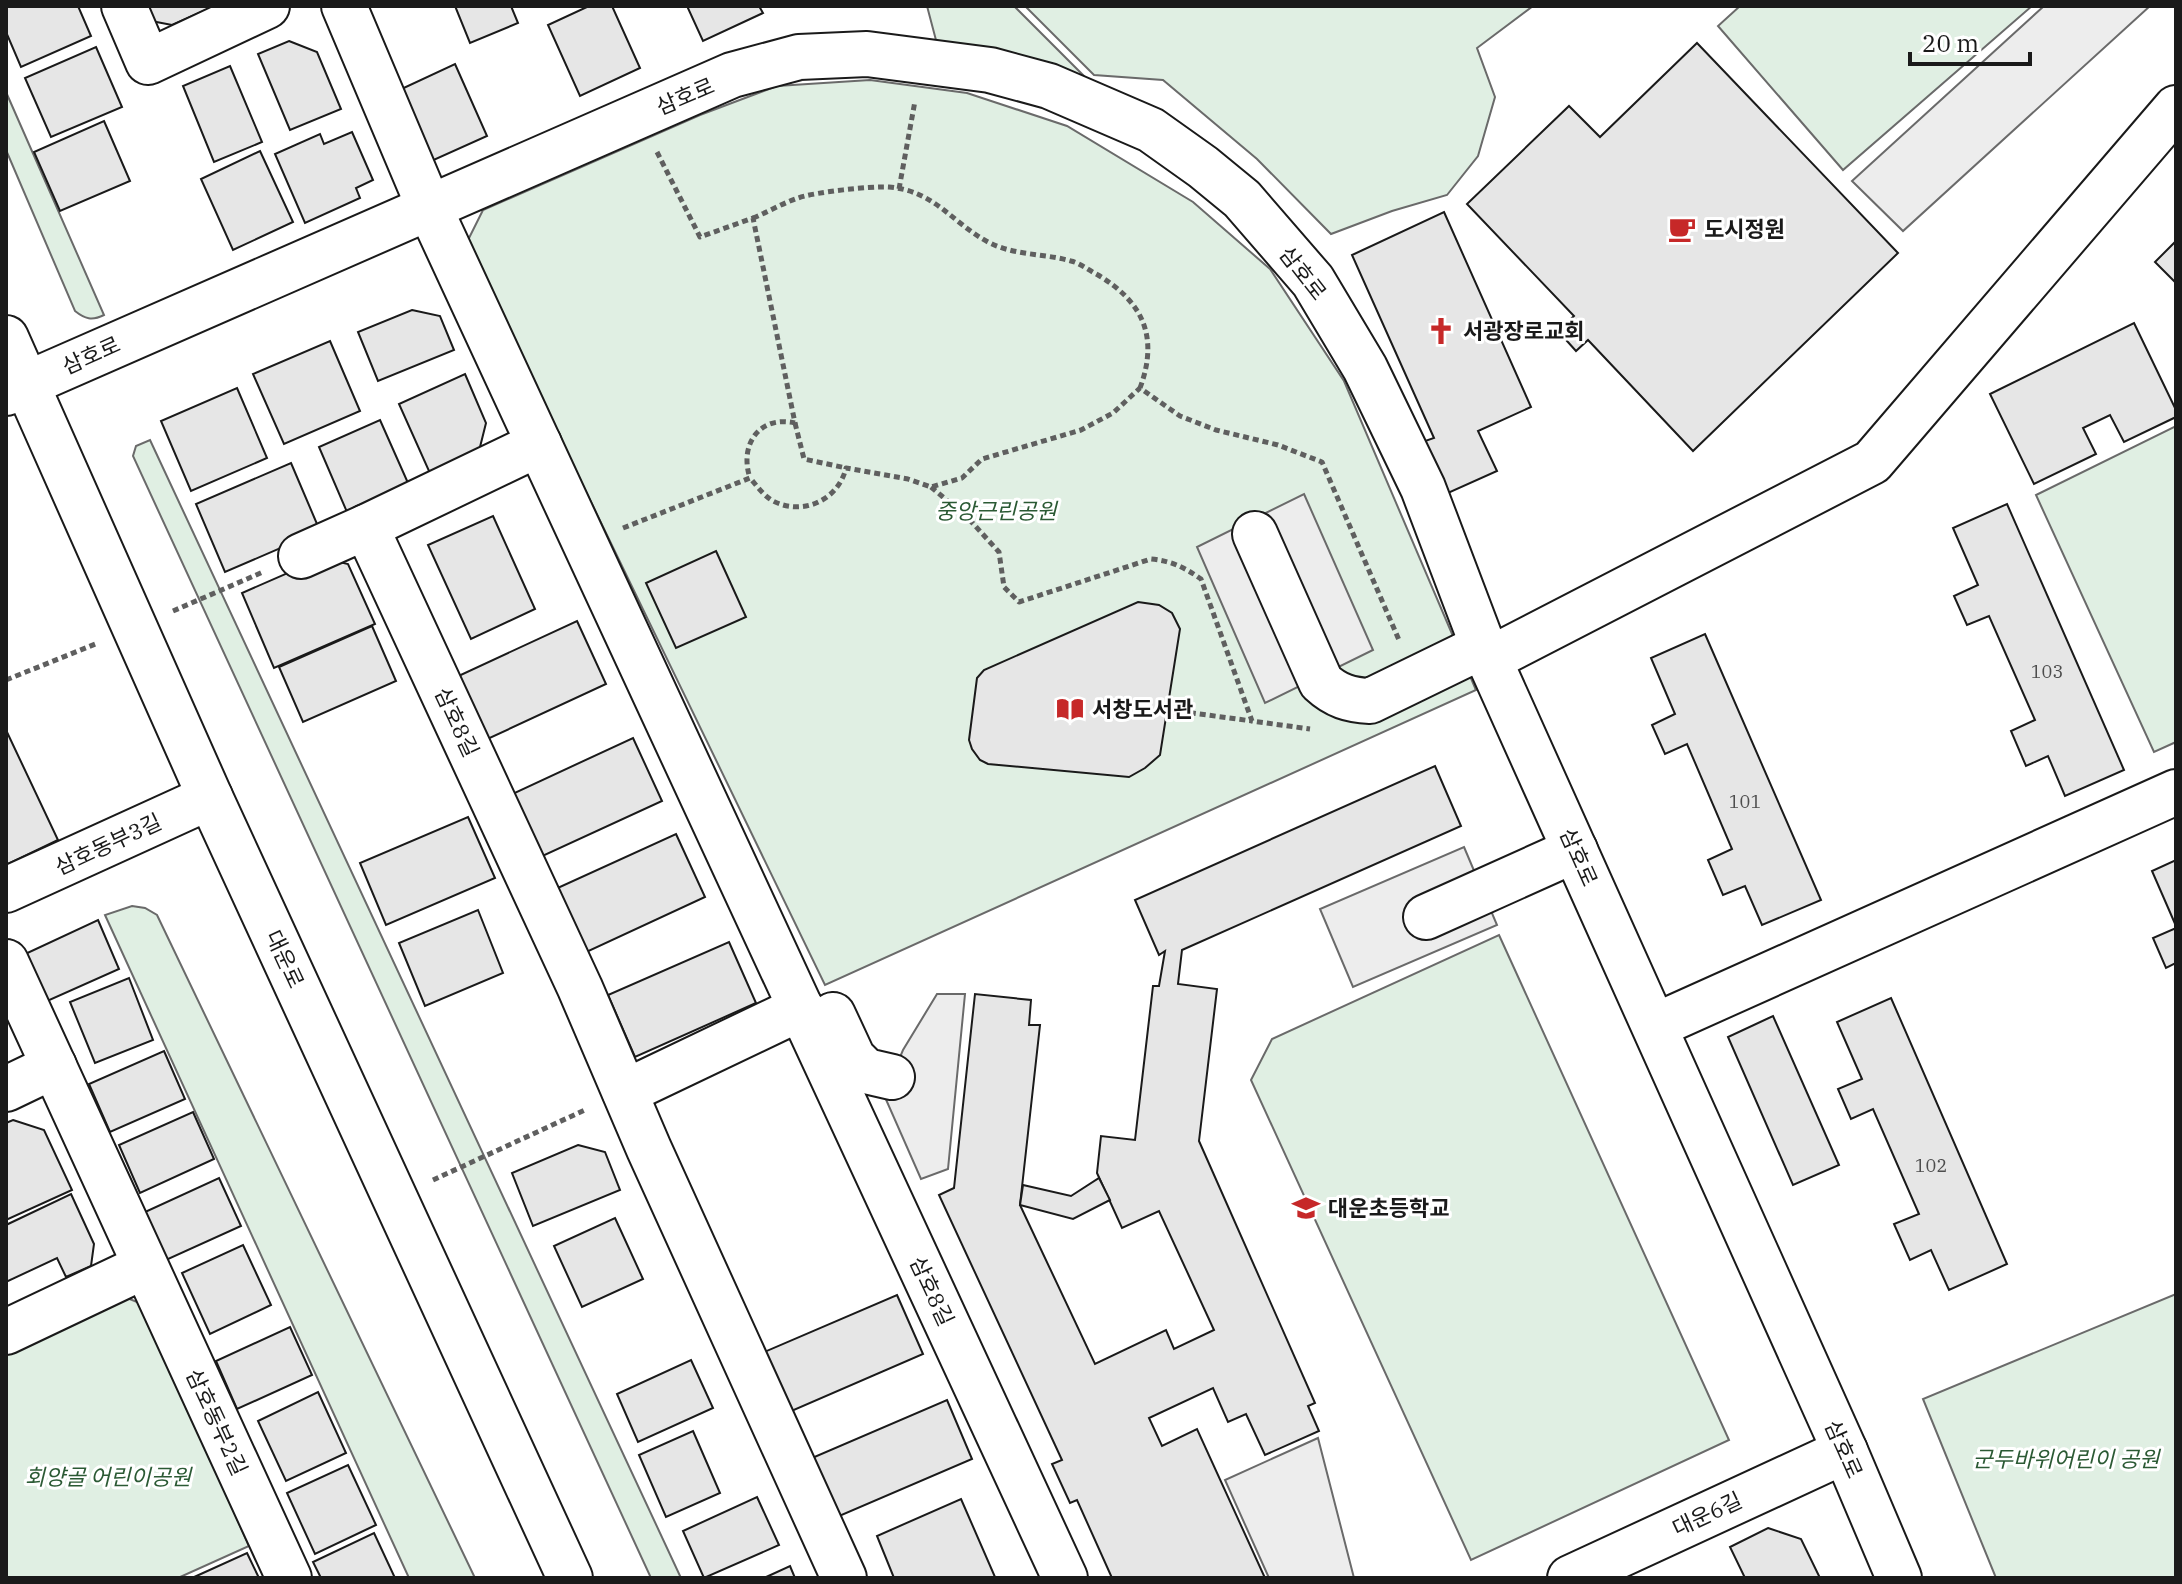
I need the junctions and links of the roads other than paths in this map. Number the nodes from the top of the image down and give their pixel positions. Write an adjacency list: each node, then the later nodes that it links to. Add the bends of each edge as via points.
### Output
1 (124, 6): 2 (street, via 148,62)
2 (267, 6)
3 (344, 6): 5 (street, 삼호8길)
4 (2176, 108): 12 (street, via 1872,462)
5 (429, 207): 7 (street, 삼호로); 8 (street, 삼호8길); 12 (street, 삼호로, via 732,75 799,57 867,54 990,70 1095,104 1151,130 1203,167 1242,199 1313,281 1365,368 1423,488)
6 (6, 338): 7 (street, 대운로)
7 (16, 388): 14 (street, 대운로, via 135,628)
8 (539, 444): 9 (street); 17 (street, 삼호8길)
9 (366, 527): 11 (street); 25 (street, 삼호8길)
10 (1255, 534): 12 (street, via 1321,682 1332,693 1370,701 1415,677)
11 (301, 556)
12 (1486, 652): 15 (street, 삼호로)
13 (2176, 792): 21 (street)
14 (210, 797): 16 (street, 삼호동부3길); 32 (street, 대운로)
15 (1575, 850): 18 (street); 21 (street, 삼호로)
16 (6, 890)
17 (751, 902): 20 (street, 삼호8길); 23 (street, via 766,895 777,897 853,1058 866,1071)
18 (1426, 917)
19 (6, 962): 22 (street, 삼호동부2길)
20 (801, 1008): 25 (street); 30 (street, 삼호8길)
21 (1655, 1026): 28 (street, 삼호로)
22 (54, 1066): 24 (street); 26 (street, 삼호동부2길)
23 (892, 1077)
24 (6, 1089)
25 (625, 1092): 33 (street, 삼호8길)
26 (145, 1266): 27 (street); 31 (street, 삼호동부2길)
27 (6, 1332)
28 (1845, 1451): 29 (street, 대운6길); 35 (street, 삼호로)
29 (1618, 1568): 34 (street, 대운6길)
30 (1061, 1577)
31 (289, 1578)
32 (570, 1578)
33 (844, 1578)
34 (1570, 1578)
35 (1899, 1578)

